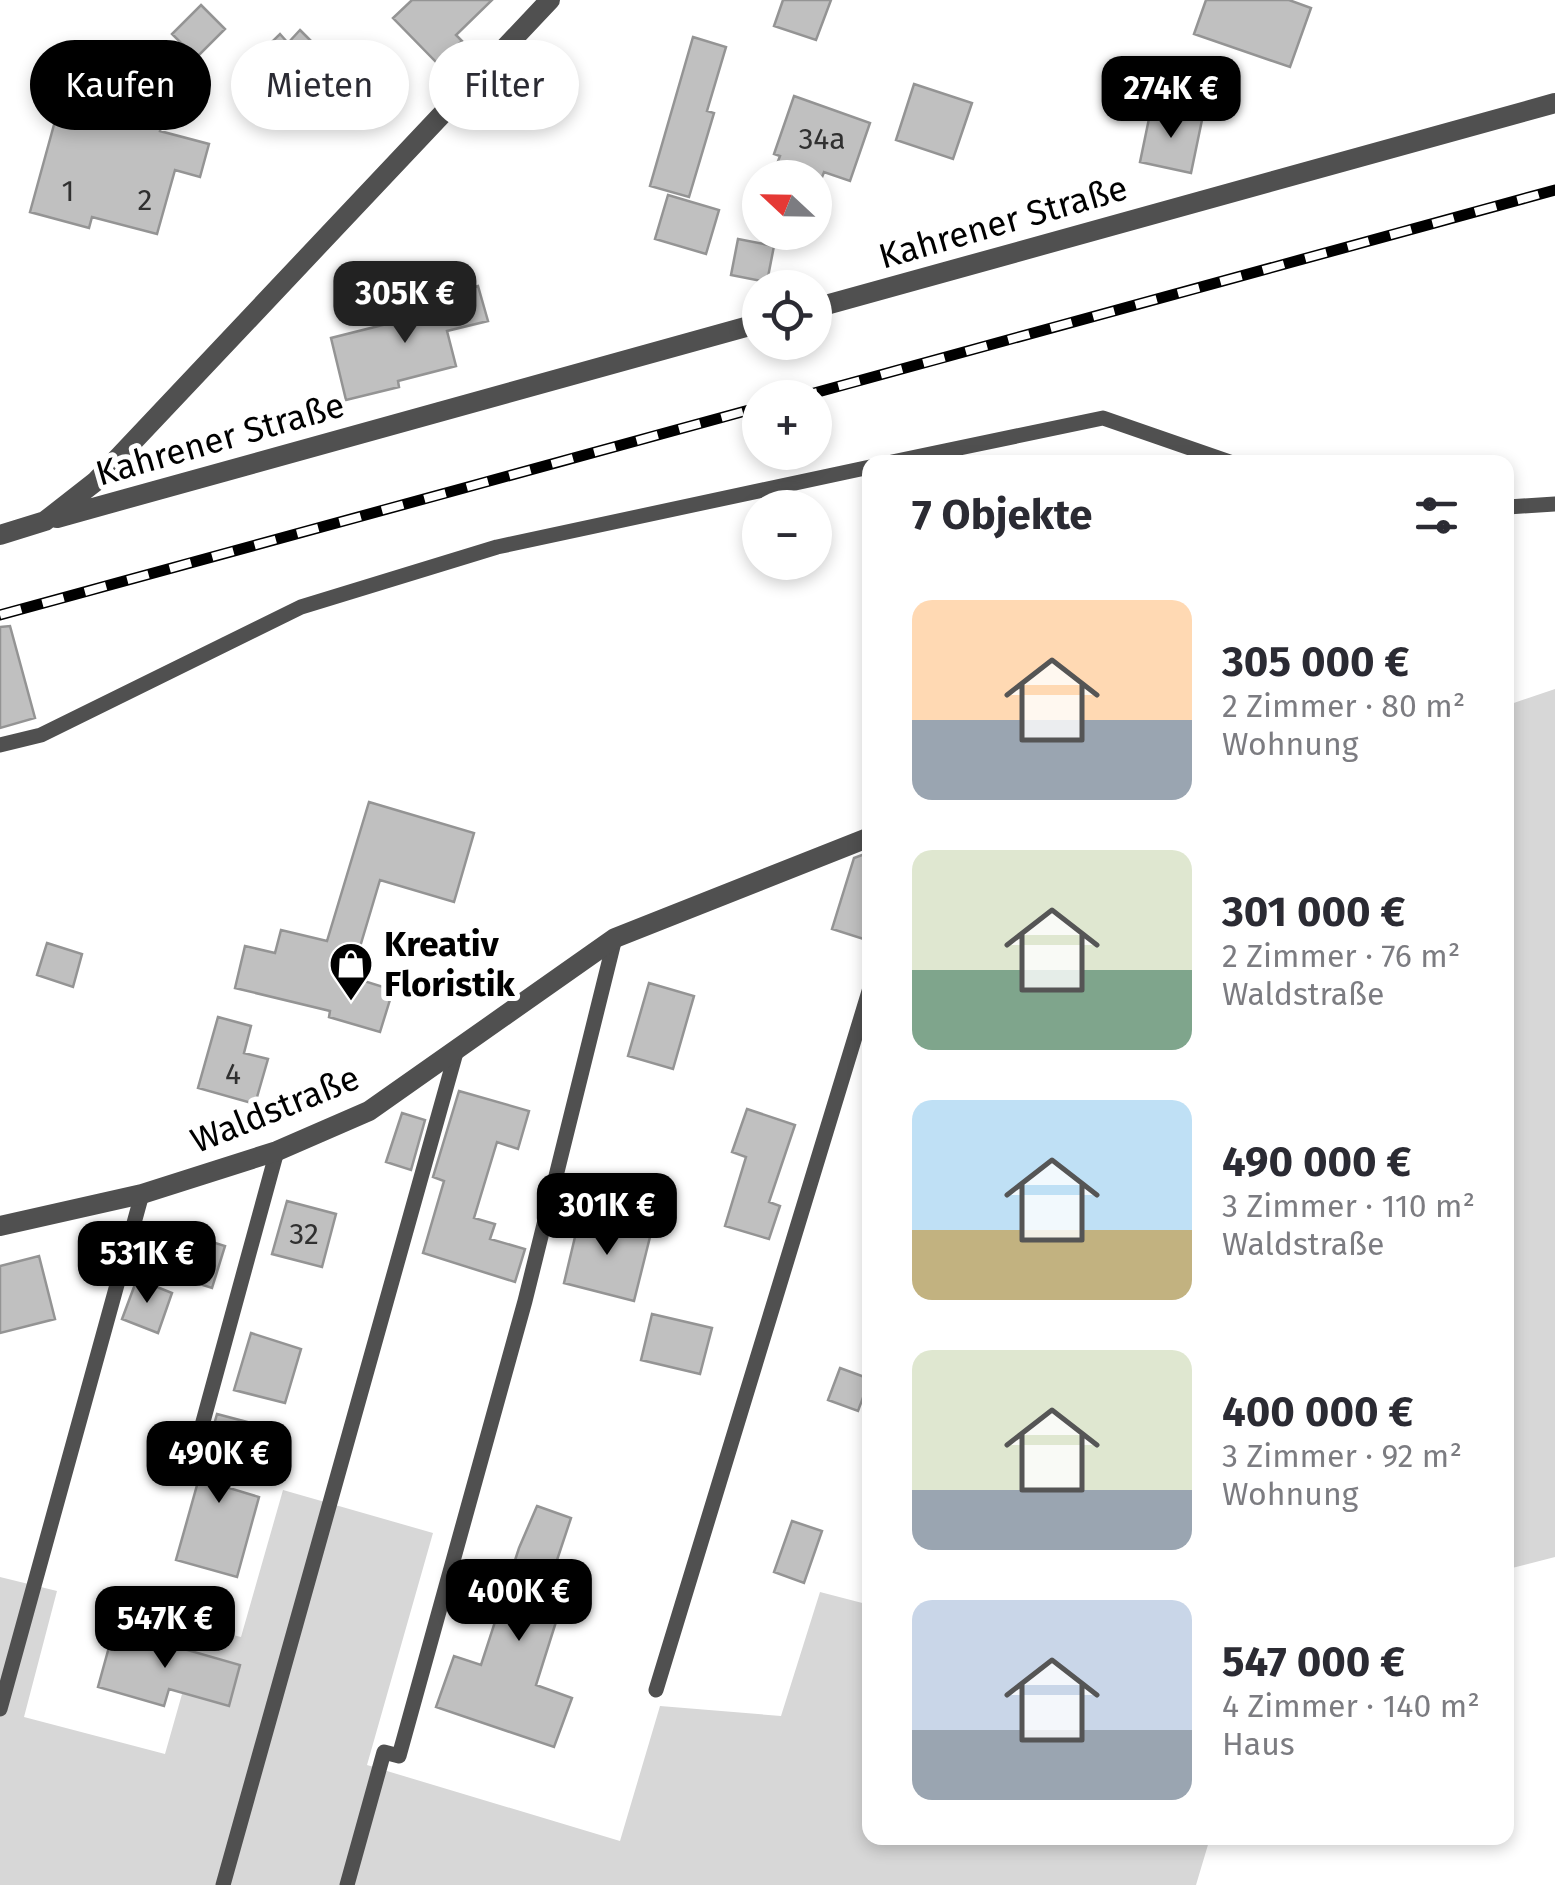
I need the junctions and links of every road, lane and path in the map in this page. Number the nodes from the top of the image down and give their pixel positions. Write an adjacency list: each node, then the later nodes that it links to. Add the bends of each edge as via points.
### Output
1 (550, 0): 10 (street, Kahrener Straße, via 95,482)
2 (1555, 103): 3 (street, Kahrener Straße)
3 (832, 303)
4 (742, 328): 10 (street, Kahrener Straße)
5 (926, 455): 6 (lane, via 1103,418)
6 (1210, 455)
7 (862, 469): 12 (lane, via 497,546 301,607 41,735)
8 (1555, 504): 9 (lane)
9 (1514, 507)
10 (45, 522): 11 (street, Kahrener Straße)
11 (0, 534)
12 (0, 745)
13 (862, 840): 14 (street, Waldstraße)
14 (615, 938): 16 (street, Waldstraße); 24 (lane, via 525,1301 399,1756 384,1752)
15 (862, 1014): 21 (lane)
16 (457, 1049): 17 (street, Waldstraße, via 369,1110); 23 (lane)
17 (277, 1151): 18 (street, Waldstraße); 20 (lane)
18 (142, 1194): 19 (street, Waldstraße); 22 (lane)
19 (0, 1226)
20 (192, 1462)
21 (656, 1690)
22 (0, 1708)
23 (223, 1885)
24 (346, 1885)

